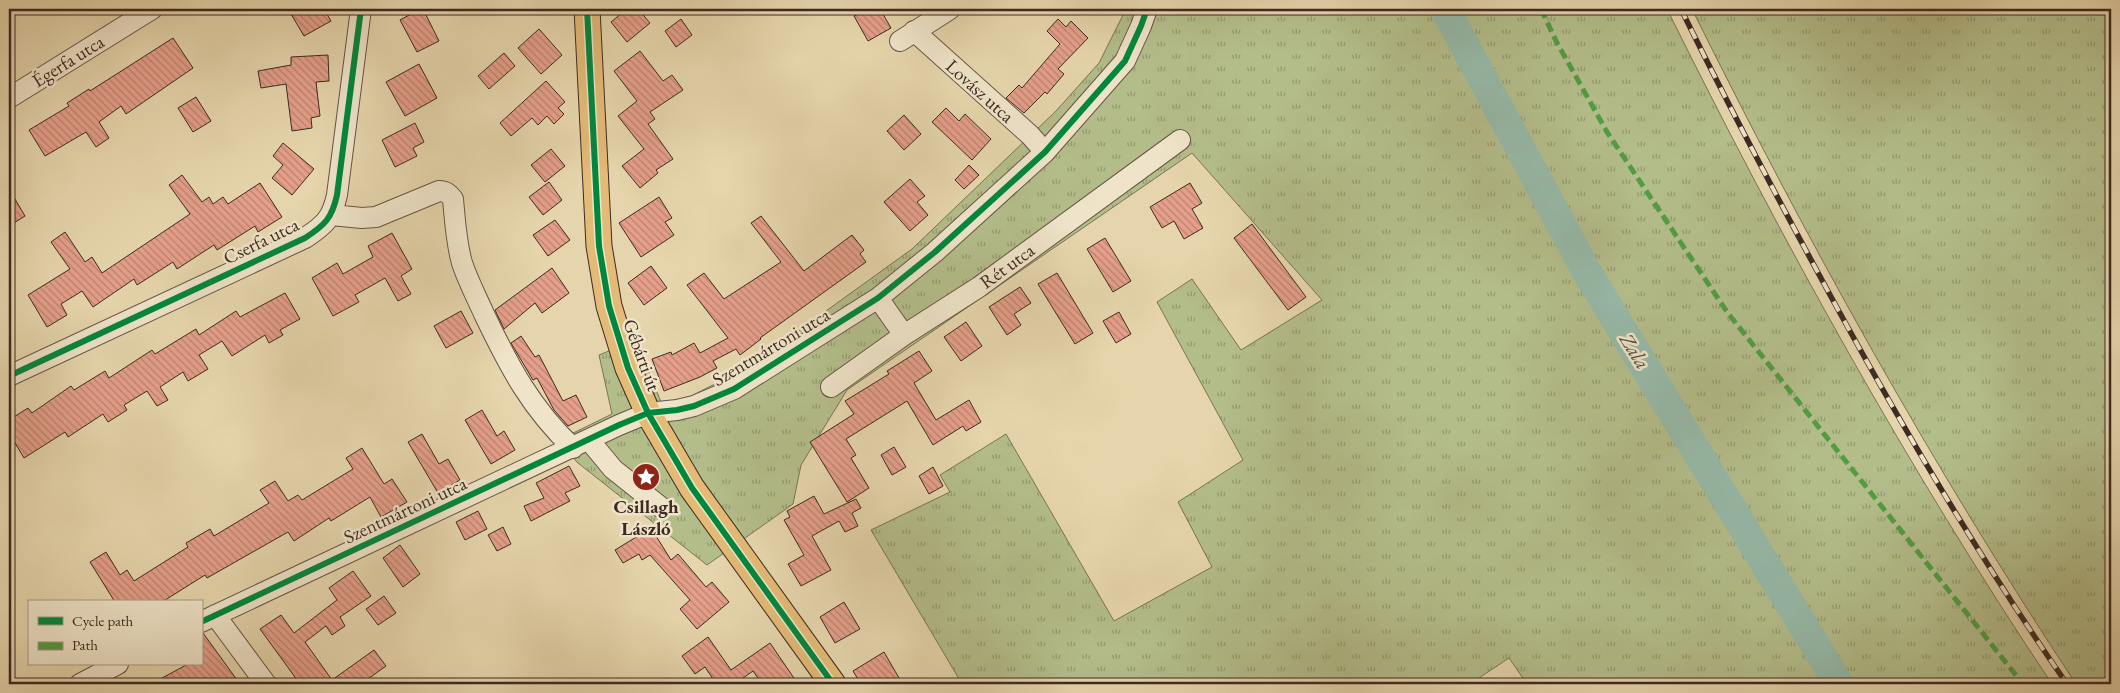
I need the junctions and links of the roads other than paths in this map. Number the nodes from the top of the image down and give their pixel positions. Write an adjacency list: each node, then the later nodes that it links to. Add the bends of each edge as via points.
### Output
1 (152, 9): 6 (street, Égerfa utca)
2 (361, 9): 9 (street, via 337,195)
3 (587, 9): 14 (main road, Gébárti út, via 601,268 620,346)
4 (950, 9): 8 (street, Lovász utca, via 907,36 1030,135)
5 (1147, 9): 8 (street, Szentmártoni utca, via 1124,61)
6 (9, 98)
7 (1180, 140): 11 (street, Rét utca, via 979,286)
8 (1045, 152): 10 (street, Szentmártoni utca, via 935,252)
9 (331, 215): 12 (street, Cserfa utca, via 323,226 305,238); 15 (street, via 376,217 439,190 449,194 453,199 462,262 497,340 529,399 544,419)
10 (878, 298): 11 (street); 14 (street, Szentmártoni utca, via 734,389 694,406)
11 (904, 335): 13 (street, Rét utca)
12 (9, 376)
13 (831, 387)
14 (648, 413): 15 (street, Szentmártoni utca); 21 (main road, Gébárti út, via 692,488)
15 (581, 444): 16 (street); 17 (street, Szentmártoni utca)
16 (662, 508)
17 (208, 618): 20 (street)
18 (114, 666): 19 (street)
19 (80, 684)
20 (266, 684)
21 (834, 684)

